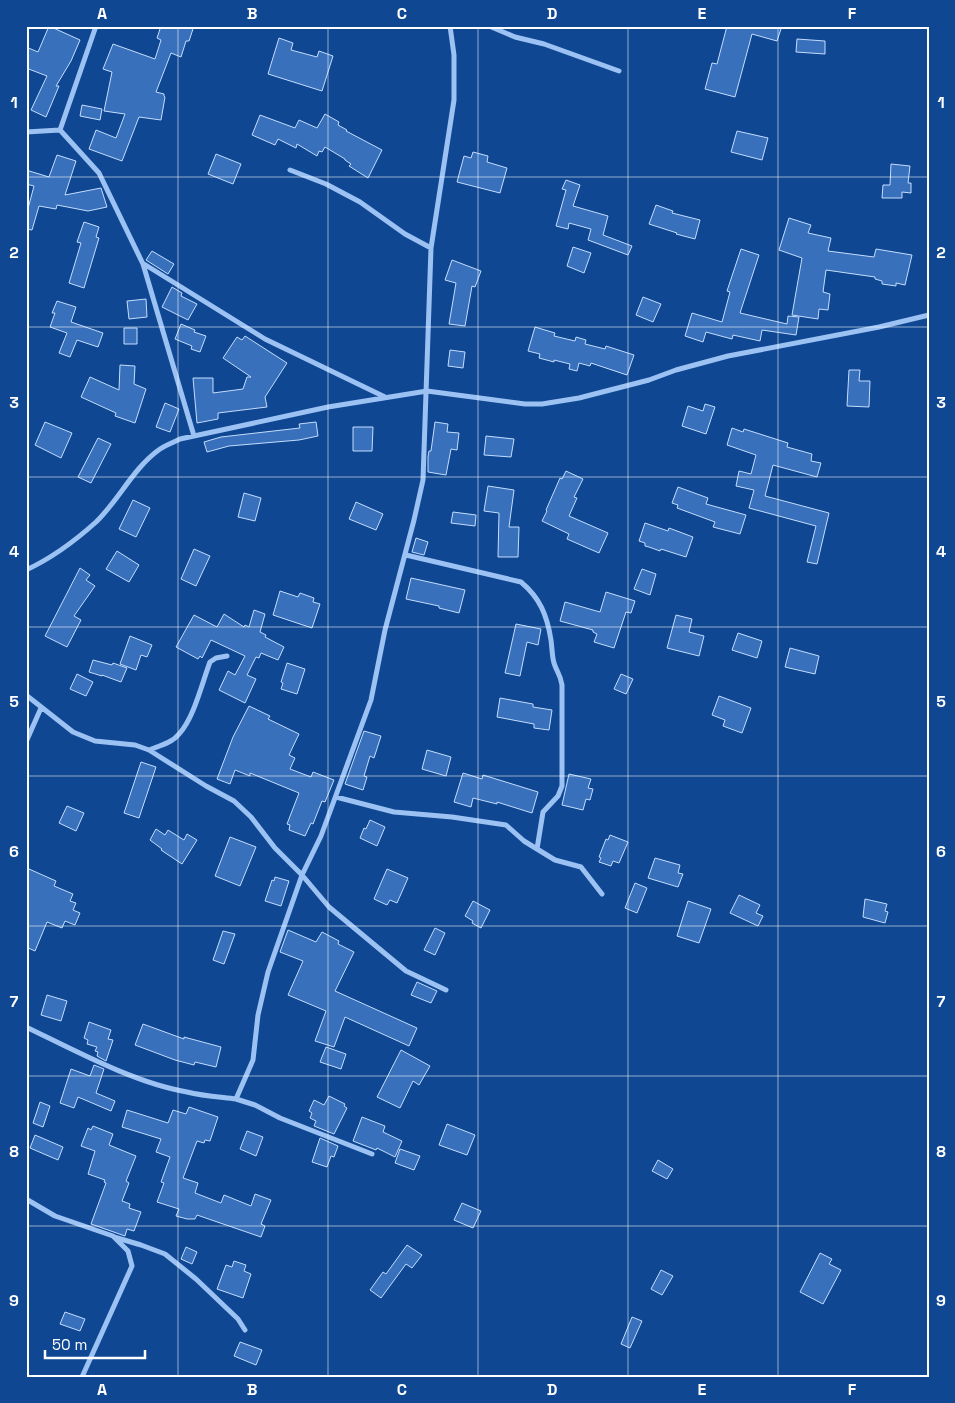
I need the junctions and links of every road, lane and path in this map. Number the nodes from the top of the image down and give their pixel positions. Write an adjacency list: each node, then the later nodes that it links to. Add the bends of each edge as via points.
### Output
1 (96, 26): 5 (street)
2 (450, 26): 8 (street, via 454,100)
3 (489, 26): 4 (street)
4 (620, 71)
5 (60, 130): 6 (street); 9 (street, via 99,173)
6 (26, 132)
7 (290, 170): 8 (street, via 360,202)
8 (431, 248): 11 (street)
9 (143, 264): 12 (street, via 265,339); 13 (street)
10 (929, 315): 11 (street, via 728,356 588,396 542,404)
11 (427, 391): 12 (street); 14 (street, via 423,480)
12 (385, 397): 13 (street)
13 (194, 436): 15 (street, via 161,448 144,462 96,522 46,561)
14 (406, 555): 21 (street, via 385,630 371,700); 22 (street, via 521,582 540,603 549,624 554,663 562,685 562,786 558,796 543,812)
15 (26, 570)
16 (227, 656): 20 (street, via 210,662 187,723 178,735)
17 (26, 695): 18 (street)
18 (41, 708): 19 (street); 20 (street, via 72,732 95,741 135,745)
19 (26, 742)
20 (148, 750): 23 (street, via 234,801)
21 (336, 797): 22 (street, via 394,812 506,825); 23 (street)
22 (536, 849): 24 (street, via 555,860 582,867)
23 (302, 875): 25 (street, via 329,907 406,971); 27 (street, via 268,972 258,1015 253,1060)
24 (602, 894)
25 (446, 990)
26 (26, 1027): 27 (street, via 144,1080 185,1092)
27 (236, 1099): 28 (street)
28 (372, 1154)
29 (26, 1199): 30 (street, via 55,1216)
30 (113, 1236): 31 (street, via 165,1254 196,1279 238,1319); 32 (street, via 128,1251 132,1266)
31 (245, 1330)
32 (82, 1377)

